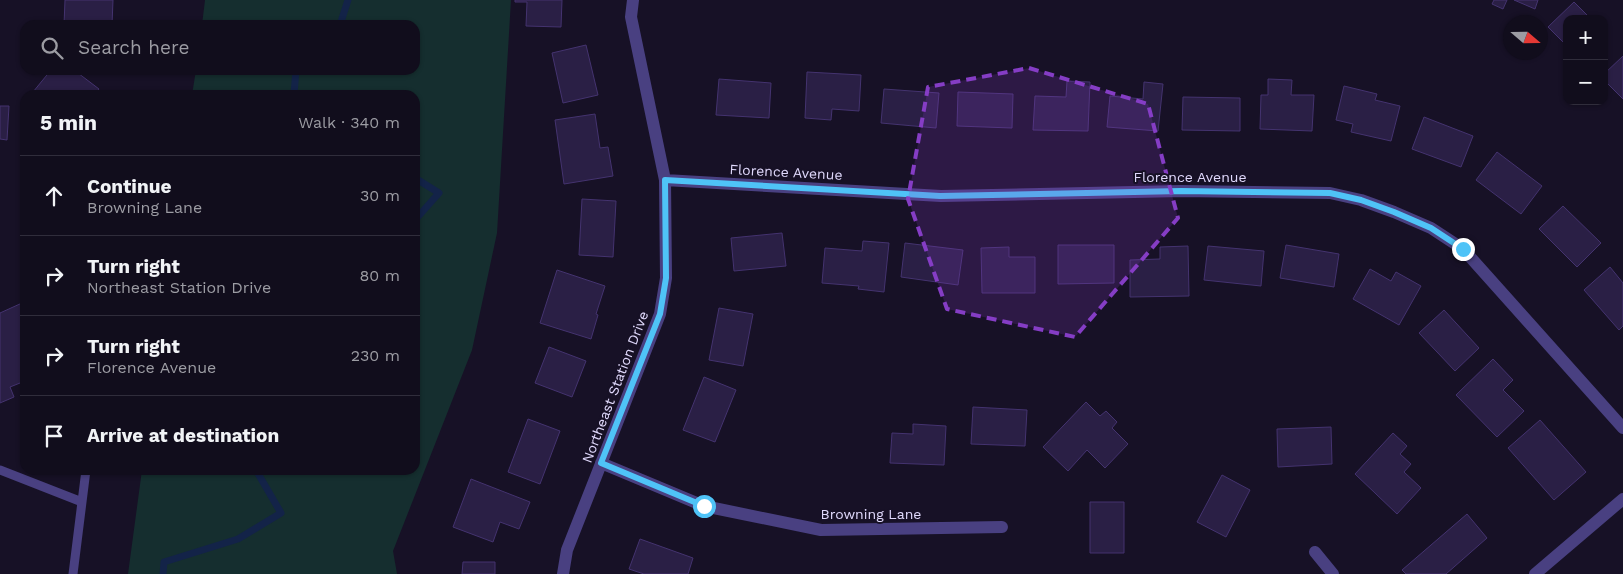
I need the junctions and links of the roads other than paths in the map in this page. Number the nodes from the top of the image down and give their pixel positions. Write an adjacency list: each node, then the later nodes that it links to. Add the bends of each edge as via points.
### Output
1 (634, 0): 2 (street, Northeast Station Drive, via 631,17)
2 (665, 180): 3 (street, Florence Avenue, via 940,196 1181,191 1330,193 1361,200 1431,228 1463,249); 4 (street, Northeast Station Drive, via 666,278 660,314)
3 (1623, 428)
4 (601, 463): 9 (street, Browning Lane, via 704,506 821,530); 12 (street, Northeast Station Drive, via 567,550)
5 (0, 470): 8 (lane)
6 (85, 475): 8 (lane)
7 (1623, 499): 14 (street)
8 (82, 502): 11 (lane)
9 (1002, 527)
10 (1315, 552): 13 (street)
11 (73, 574)
12 (563, 574)
13 (1333, 574)
14 (1535, 574)

